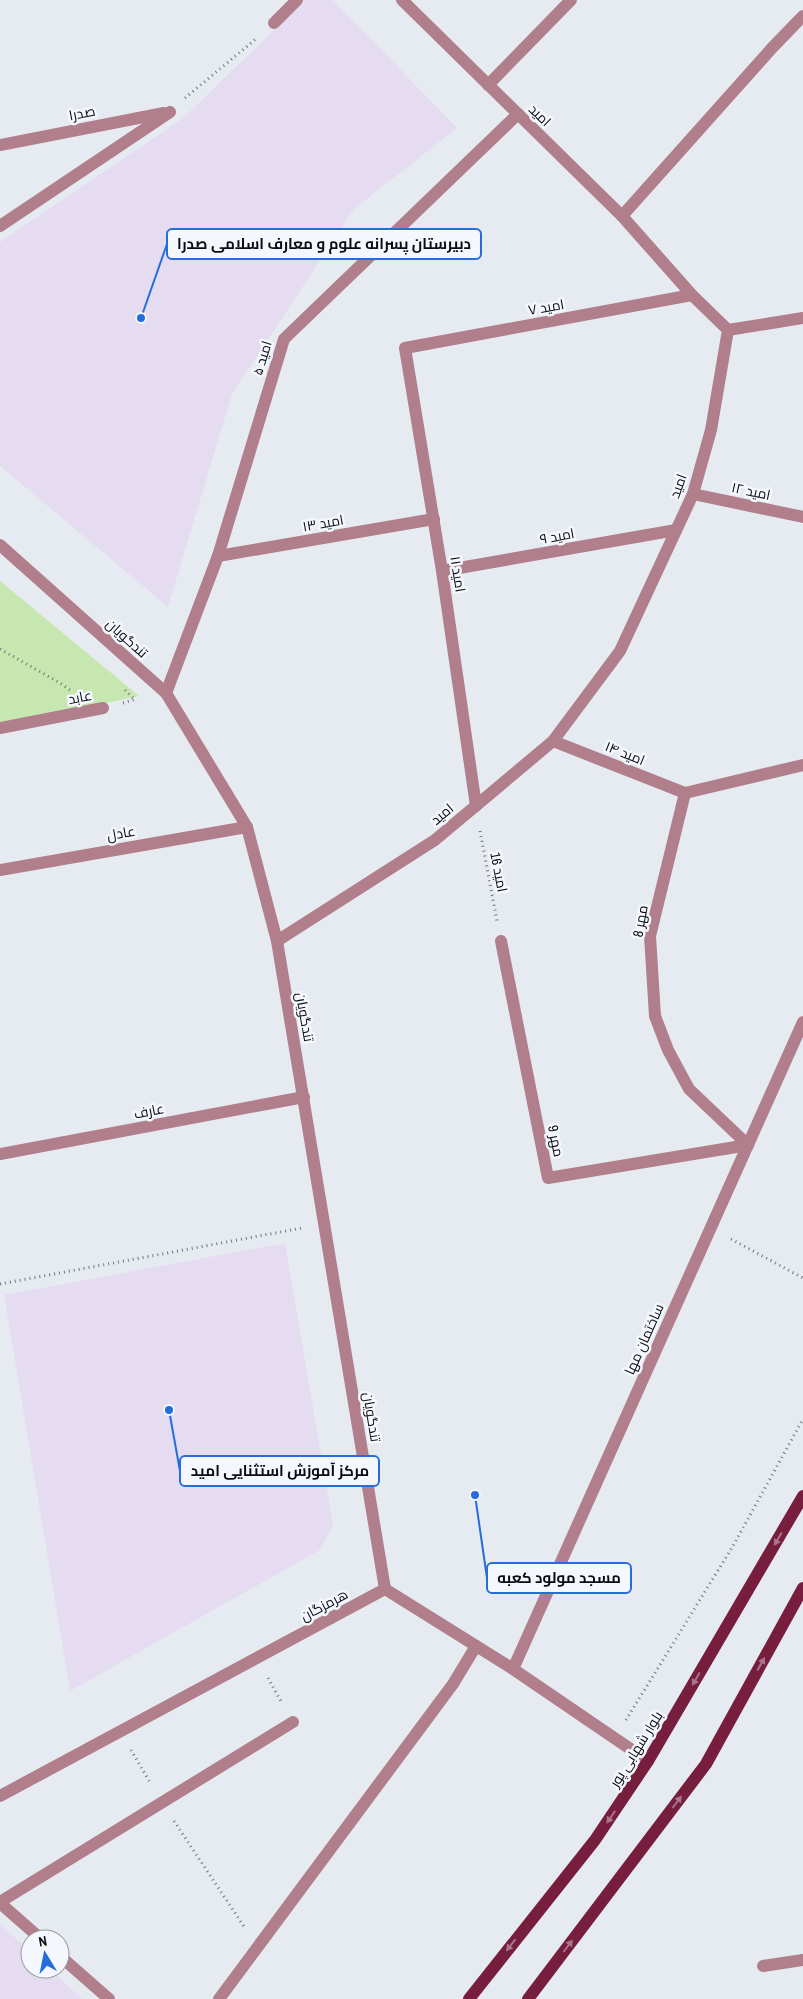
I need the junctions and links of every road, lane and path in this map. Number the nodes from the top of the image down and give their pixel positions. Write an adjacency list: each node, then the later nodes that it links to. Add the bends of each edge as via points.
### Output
1 (297, 0): 5 (street)
2 (402, 0): 6 (street, امید)
3 (571, 0): 6 (street)
4 (803, 16): 10 (street)
5 (274, 24): 7 (path)
6 (488, 85): 8 (street, امید)
7 (170, 112): 9 (street, صدرا); 11 (street)
8 (518, 114): 10 (street, امید); 21 (street, امید ۵, via 284,338)
9 (0, 144)
10 (622, 216): 12 (street, امید)
11 (0, 226)
12 (692, 295): 14 (street, امید); 15 (street, امید ۷)
13 (803, 318): 14 (street)
14 (728, 330): 16 (street, امید, via 711,430)
15 (405, 348): 18 (street, امید ۱۱)
16 (693, 494): 17 (street, امید ۱۲); 19 (street, امید)
17 (803, 517)
18 (434, 519): 21 (street, امید ۱۳); 22 (street, امید ۱۱)
19 (676, 530): 22 (street, امید ۹); 27 (street, امید, via 620,652)
20 (0, 545): 24 (street, تندگویان)
21 (218, 556): 24 (street, امید ۵)
22 (442, 571): 30 (street, امید ۱۱)
23 (0, 649): 25 (path, via 78,697)
24 (166, 693): 25 (path, عابد); 31 (street, تندگویان)
25 (103, 708): 26 (street, عابد)
26 (0, 728)
27 (553, 741): 29 (street, امید ۱۴); 30 (street, امید)
28 (803, 765): 29 (street)
29 (685, 793): 37 (street, مهر 8, via 650,936 655,1016 668,1050 689,1089)
30 (476, 806): 33 (street, امید, via 435,840); 34 (path, امید 16)
31 (247, 826): 32 (street, عادل); 33 (street, تندگویان)
32 (0, 870)
33 (277, 941): 36 (street, تندگویان)
34 (501, 941): 37 (street, مهر 9, via 548,1178)
35 (803, 1022): 37 (street, ساختمان مها)
36 (304, 1097): 38 (street, عارف); 39 (street, تندگویان)
37 (748, 1145): 40 (street, ساختمان مها)
38 (0, 1154)
39 (325, 1224): 42 (path); 46 (street, تندگویان)
40 (710, 1228): 41 (path); 49 (street, ساختمان مها)
41 (803, 1278)
42 (0, 1284)
43 (803, 1419): 52 (path, via 733,1546)
44 (803, 1496): 53 (main road, بلوار شهابی پور, one-way to 53)
45 (803, 1588): 65 (main road, one-way to 45, via 706,1764)
46 (385, 1589): 47 (street); 48 (street, هرمزگان)
47 (476, 1646): 49 (street); 58 (street, via 453,1684)
48 (257, 1658): 50 (path); 51 (street, هرمزگان)
49 (513, 1669): 52 (street)
50 (293, 1722): 55 (street)
51 (120, 1732): 54 (street, هرمزگان); 55 (path)
52 (615, 1738): 53 (street)
53 (648, 1761): 64 (main road, بلوار شهابی پور, one-way to 64, via 595,1840)
54 (0, 1796)
55 (162, 1802): 56 (street); 58 (path)
56 (0, 1902): 57 (street)
57 (30, 1929)
58 (258, 1947): 63 (street)
59 (803, 1960): 61 (street)
60 (70, 1965): 62 (street)
61 (763, 1966)
62 (109, 1999)
63 (219, 1999)
64 (469, 1999)
65 (528, 1999)

